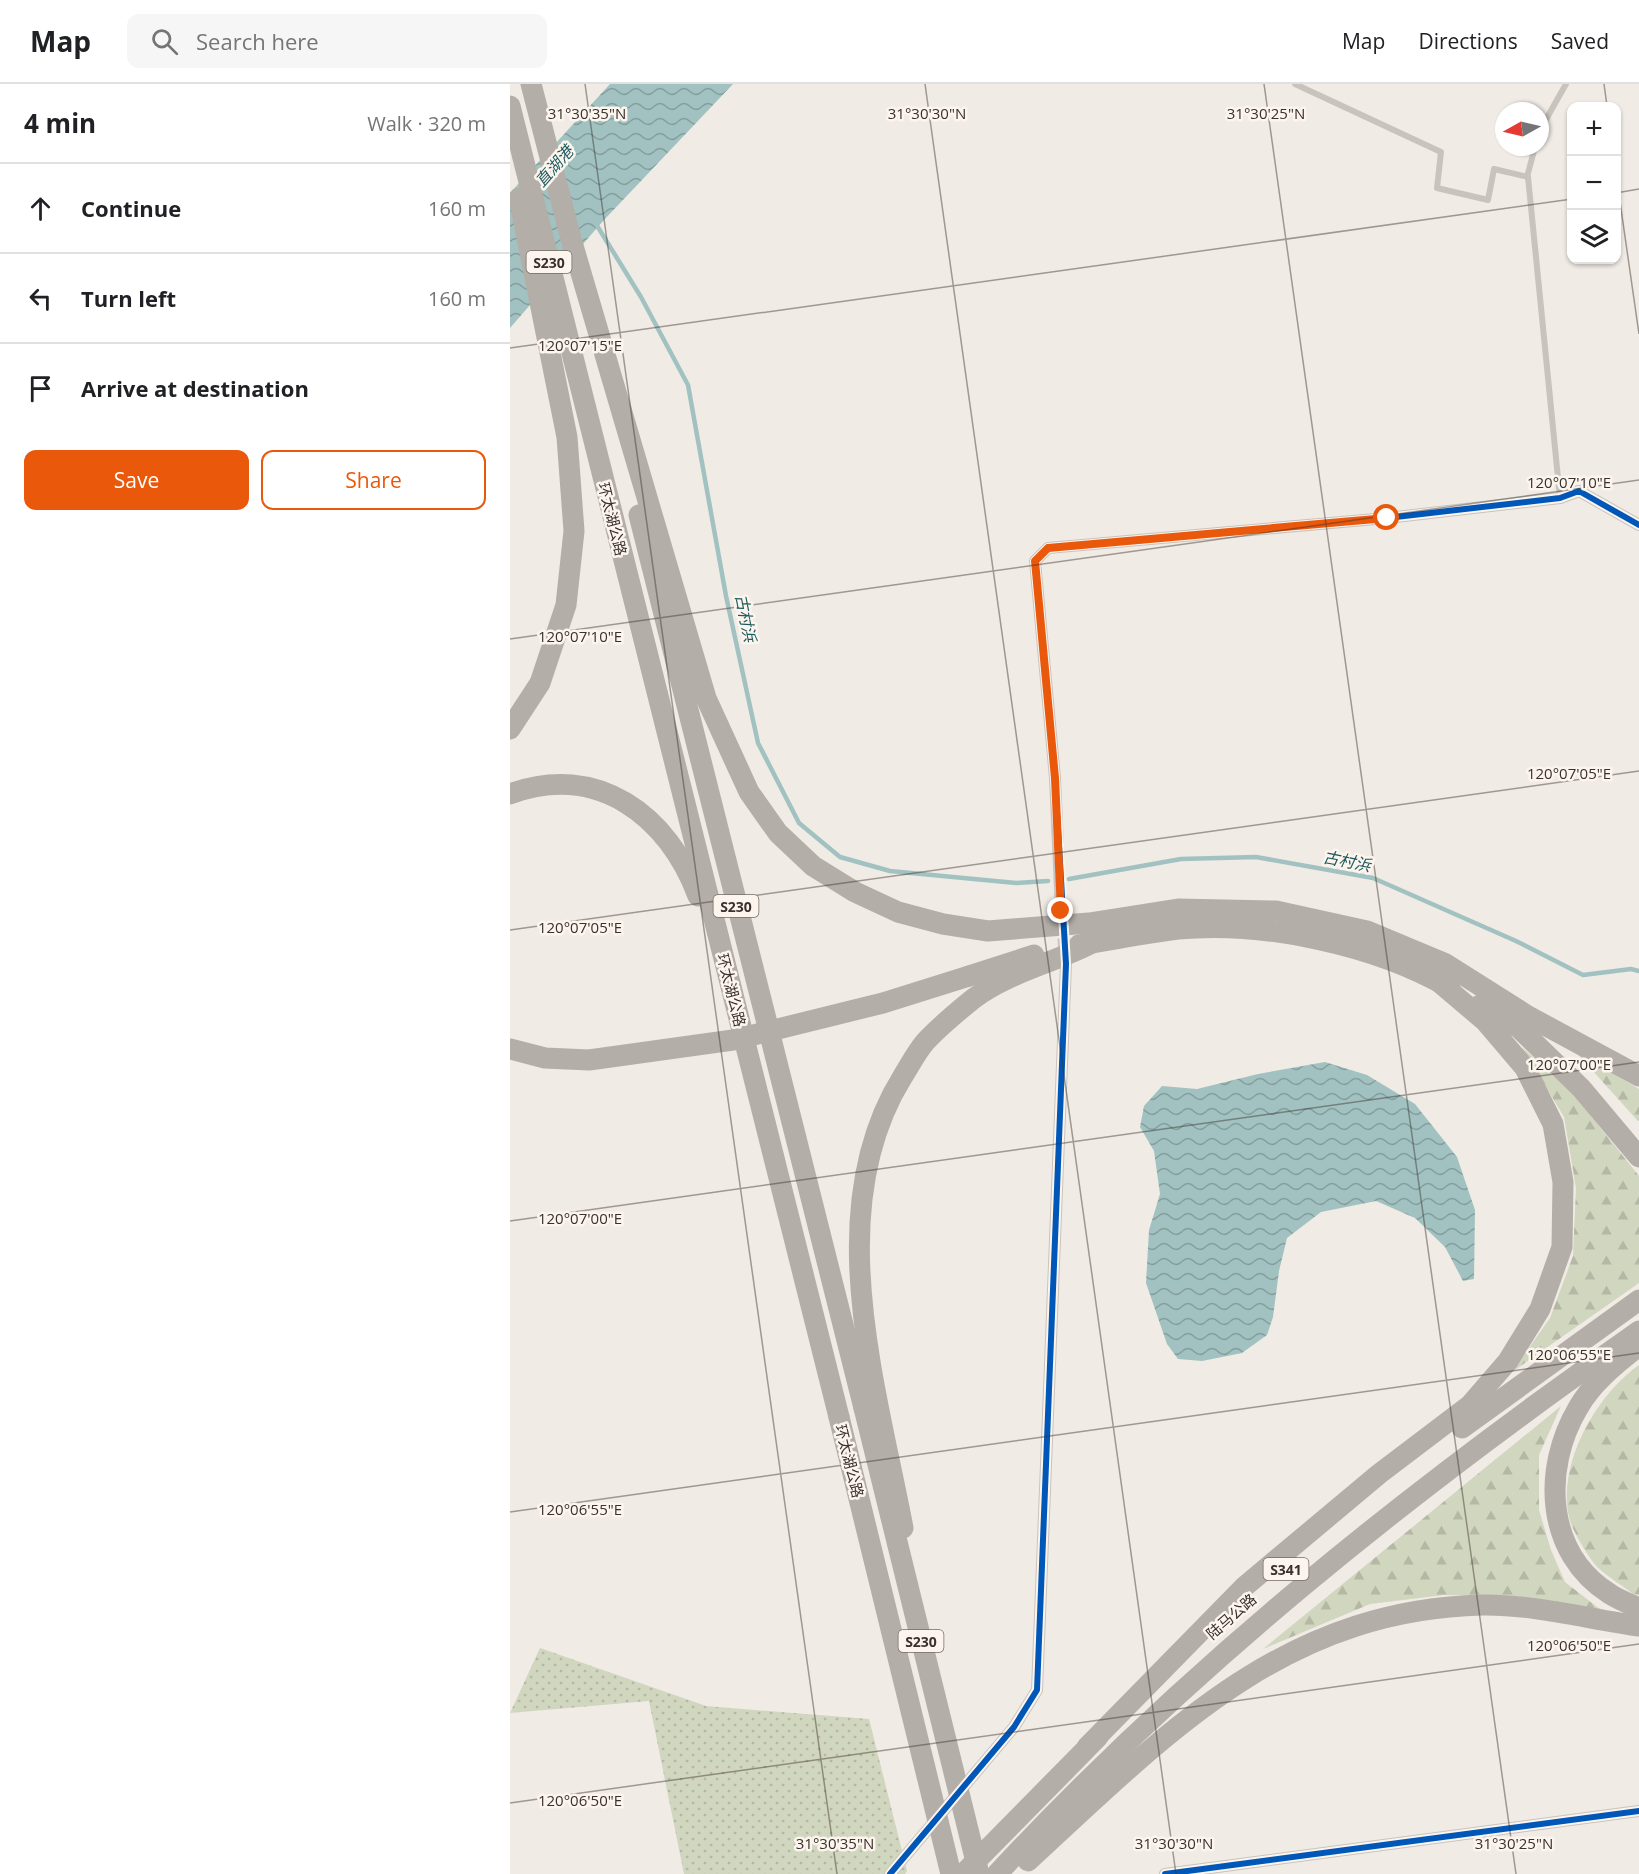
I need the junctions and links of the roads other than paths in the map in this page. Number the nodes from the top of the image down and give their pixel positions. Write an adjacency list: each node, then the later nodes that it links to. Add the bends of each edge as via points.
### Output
1 (531, 84): 9 (highway, S230)
2 (1295, 84): 8 (lane, via 1441,152 1437,188 1488,200 1494,169)
3 (1566, 84): 5 (lane)
4 (510, 106): 27 (highway, 环太湖公路 / S230)
5 (1549, 114)
6 (510, 147): 12 (highway, via 567,436 574,531 566,605 540,683)
7 (1533, 156): 8 (lane)
8 (1527, 177): 10 (lane)
9 (615, 399): 15 (highway, via 706,698 749,792 778,833 813,866 898,912 988,931); 30 (highway, 环太湖公路 / S230)
10 (1560, 498): 11 (street, via 1579,491); 14 (street, via 1387,518 1048,548 1035,561 1055,778)
11 (1639, 525)
12 (510, 729)
13 (510, 794): 27 (highway, via 534,785 577,783 618,797 651,819 676,850 706,918 756,1112)
14 (1061, 911)
15 (1091, 933): 17 (highway, via 1059,947); 18 (highway, via 1274,930 1361,950); 19 (highway, via 1178,909 1276,911 1367,931 1446,964); 30 (highway, via 975,998 924,1042 887,1101 866,1165 858,1233)
16 (1066, 964): 35 (street, via 1037,1690 1014,1727)
17 (967, 970): 20 (highway, via 731,1028 588,1048 547,1047); 21 (highway, bridge, via 883,1003 733,1040 589,1060 545,1058)
18 (1439, 982): 23 (highway, via 1519,1028); 33 (highway, via 1485,1021 1525,1068 1552,1124 1563,1182 1562,1247 1540,1309 1508,1361 1470,1405 1379,1474 1244,1587)
19 (1528, 1016): 22 (highway); 23 (highway)
20 (510, 1036)
21 (510, 1049)
22 (1639, 1076)
23 (1614, 1117): 24 (highway); 25 (highway)
24 (1639, 1138)
25 (1639, 1157)
26 (1639, 1300): 33 (highway, 陆马公路 / S341, via 1527,1378 1387,1484 1252,1597)
27 (812, 1305): 36 (highway, 环太湖公路 / S230, bridge)
28 (1639, 1330): 39 (highway, 陆马公路 / S341, via 1402,1504 1269,1616 1138,1732)
29 (1639, 1346): 31 (highway, via 1605,1374 1579,1407 1561,1443 1553,1483 1559,1526 1578,1566 1609,1594)
30 (872, 1406): 38 (highway, 环太湖公路 / S230, bridge, via 935,1699)
31 (1639, 1608)
32 (1639, 1626): 40 (highway, via 1484,1605 1379,1617 1330,1634 1282,1656 1226,1690 1152,1747)
33 (1087, 1747): 37 (highway, 陆马公路 / S341)
34 (1639, 1811): 41 (street)
35 (890, 1874)
36 (951, 1874)
37 (963, 1874)
38 (979, 1874)
39 (997, 1874)
40 (1014, 1874)
41 (1165, 1874)

